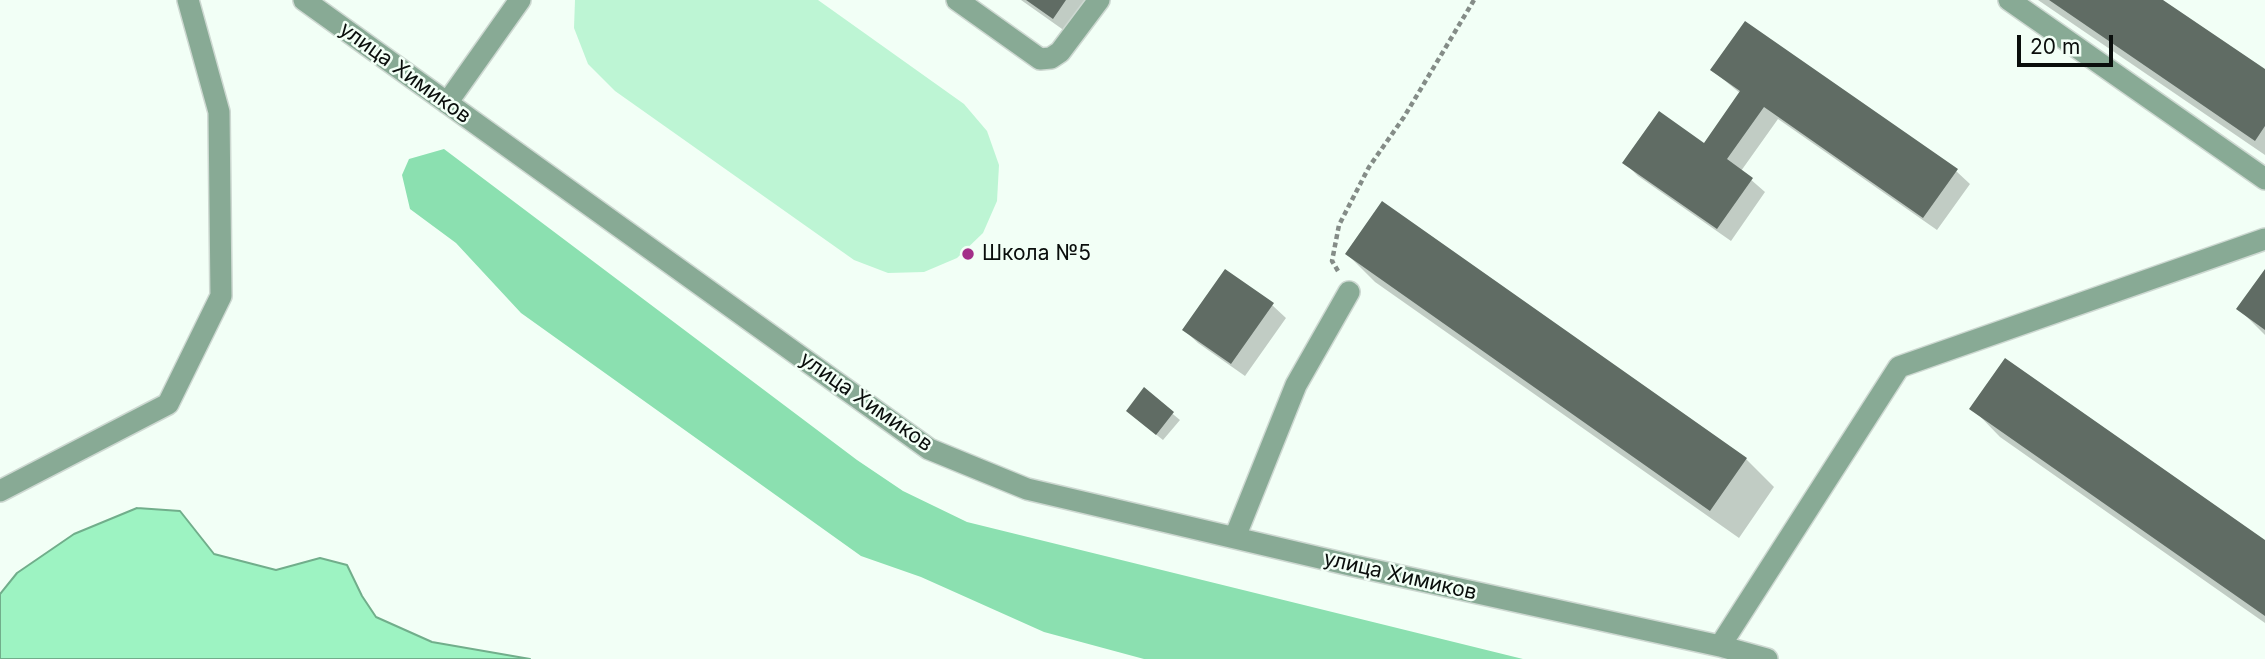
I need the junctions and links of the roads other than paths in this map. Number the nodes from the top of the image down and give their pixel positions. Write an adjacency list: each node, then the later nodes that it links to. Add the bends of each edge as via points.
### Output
1 (188, 0): 11 (street, via 219,112 221,296 168,404)
2 (304, 0): 7 (street, улица Химиков)
3 (520, 0): 7 (street)
4 (957, 0): 5 (street, via 1040,59 1060,52)
5 (1099, 0)
6 (2009, 0): 8 (street)
7 (447, 103): 12 (street, улица Химиков, via 929,449 1027,489)
8 (2261, 169)
9 (2265, 239): 13 (street, via 1899,367)
10 (1349, 292): 12 (street, via 1296,385)
11 (0, 491)
12 (1235, 537): 13 (street, улица Химиков)
13 (1720, 646): 14 (street, улица Химиков)
14 (1767, 659)

